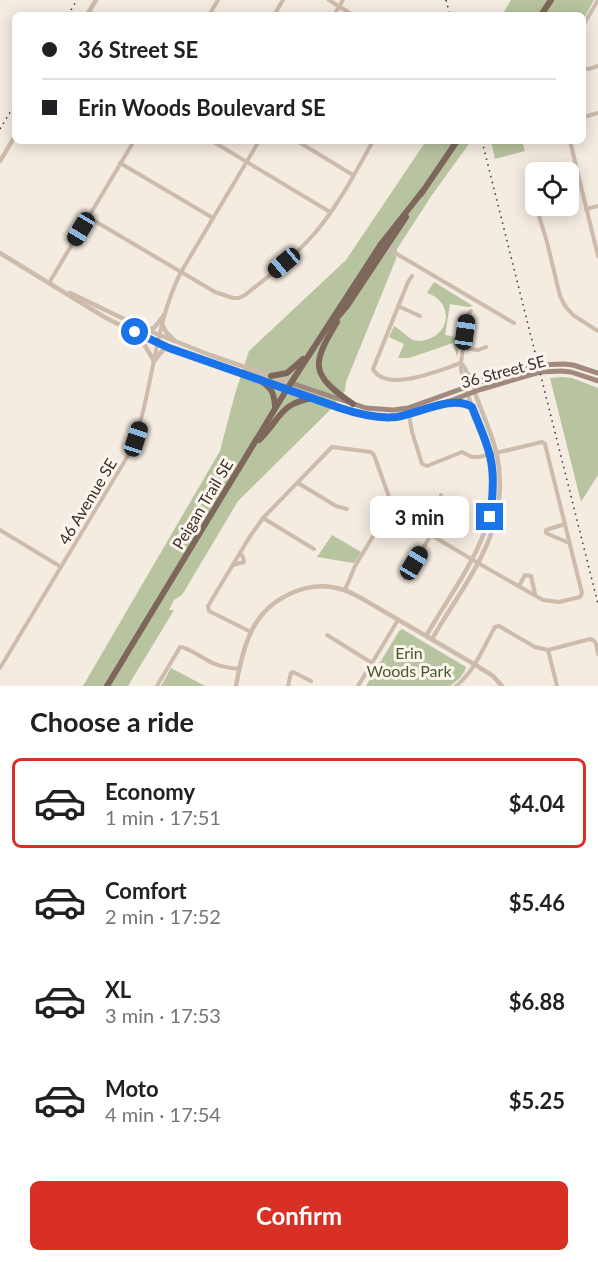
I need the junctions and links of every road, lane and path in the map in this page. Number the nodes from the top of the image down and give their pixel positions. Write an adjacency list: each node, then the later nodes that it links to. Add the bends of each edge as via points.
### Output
1 (328, 0): 4 (street)
2 (343, 0): 4 (street)
3 (597, 3): 7 (street)
4 (339, 6): 5 (street); 6 (street)
5 (336, 12)
6 (348, 12)
7 (586, 21)
8 (12, 141): 16 (street)
9 (132, 144): 19 (street)
10 (217, 144): 17 (street)
11 (257, 144): 17 (street, 46 Avenue SE)
12 (302, 144): 20 (street)
13 (371, 144): 20 (street)
14 (455, 144): 28 (main road, Peigan Trail SE)
15 (571, 144): 18 (street)
16 (0, 161)
17 (246, 162): 24 (street); 27 (street, 46 Avenue SE)
18 (575, 162)
19 (120, 163): 26 (street); 27 (street)
20 (353, 175): 24 (street)
21 (579, 180): 23 (street)
22 (598, 206): 23 (street)
23 (586, 209): 30 (street)
24 (330, 212): 31 (street, via 296,253 239,298 215,292)
25 (539, 216): 43 (street, via 565,306)
26 (88, 217): 31 (street); 33 (street)
27 (213, 218): 31 (street, 46 Avenue SE)
28 (384, 246): 34 (main road, Peigan Trail SE); 39 (street); 45 (main road, Peigan Trail SE)
29 (0, 253): 33 (street, 36 Street SE)
30 (598, 256)
31 (181, 272): 37 (street, 46 Avenue SE)
32 (412, 276): 35 (street)
33 (48, 283): 40 (street, 36 Street SE); 42 (street, 36 Street SE)
34 (347, 306): 45 (main road, Peigan Trail SE); 65 (main road, via 324,344 319,363 324,381)
35 (398, 306): 38 (street); 53 (street, via 372,369 375,374 405,379)
36 (471, 311): 50 (street)
37 (164, 315): 41 (street, 46 Avenue SE); 42 (street, via 154,328)
38 (420, 316)
39 (514, 323)
40 (117, 324): 47 (street, 36 Street SE); 52 (street, via 144,344)
41 (162, 324): 44 (street, 46 Avenue SE); 46 (street)
42 (147, 330): 44 (street, 36 Street SE)
43 (598, 331)
44 (159, 335): 46 (street, 36 Street SE); 47 (street, 46 Avenue SE)
45 (321, 337): 51 (main road, Peigan Trail SE)
46 (176, 342): 55 (street, 36 Street SE)
47 (157, 343): 49 (street, 36 Street SE); 52 (street, 46 Avenue SE)
48 (486, 347): 50 (street)
49 (169, 348): 52 (street); 57 (street, 36 Street SE)
50 (463, 348): 53 (street)
51 (312, 351): 55 (main road, via 287,373); 60 (main road, Peigan Trail SE)
52 (154, 361): 85 (street, 46 Avenue SE, via 141,422 129,454)
53 (461, 363): 56 (street); 62 (street)
54 (598, 373): 58 (main road, 36 Street SE, via 553,364)
55 (271, 376): 60 (street, 36 Street SE)
56 (469, 376): 58 (main road); 61 (street)
57 (257, 378): 60 (street, 36 Street SE); 66 (main road, via 273,391)
58 (486, 380): 61 (main road, 36 Street SE)
59 (598, 381): 61 (main road, 36 Street SE, via 571,372 552,371)
60 (289, 386): 63 (main road, 36 Street SE); 65 (main road, 36 Street SE); 66 (main road, Peigan Trail SE)
61 (473, 389): 62 (main road, 36 Street SE); 70 (street)
62 (466, 391): 64 (main road, 36 Street SE); 65 (main road, 36 Street SE, via 393,410); 67 (street)
63 (314, 398): 68 (main road, 36 Street SE, via 365,415); 69 (main road, via 285,408)
64 (446, 402): 67 (main road); 68 (main road, 36 Street SE)
65 (353, 404)
66 (275, 407): 69 (main road, Peigan Trail SE)
67 (472, 407): 71 (street)
68 (410, 415): 71 (street, via 422,464 427,466 462,452 472,457)
69 (253, 447): 102 (main road, Peigan Trail SE)
70 (496, 453): 71 (street); 76 (street, via 545,444); 83 (street, via 500,498 490,540)
71 (490, 454): 82 (street, via 490,517)
72 (298, 483): 74 (street); 75 (street); 88 (street, via 332,447 374,455 392,505)
73 (441, 495): 78 (street, via 443,506)
74 (347, 509)
75 (263, 518): 80 (street); 81 (street)
76 (565, 524): 79 (street); 79 (street, via 546,533)
77 (0, 530): 85 (street)
78 (431, 535): 82 (street); 86 (street)
79 (570, 543): 89 (street, via 580,597 552,602)
80 (314, 549)
81 (240, 554): 84 (street); 84 (street, via 244,562)
82 (472, 560): 83 (street); 93 (street)
83 (478, 563): 87 (street); 94 (street)
84 (232, 565): 91 (street, via 208,606 210,611)
85 (62, 567): 99 (street, 46 Avenue SE)
86 (405, 578)
87 (519, 586): 89 (street); 89 (street, via 525,575 531,576)
88 (345, 590): 90 (street); 91 (street, via 320,586 295,591 262,614)
89 (535, 595)
90 (398, 620): 93 (street); 97 (street)
91 (251, 632): 100 (street)
92 (327, 635): 97 (street)
93 (426, 636): 94 (street)
94 (432, 639): 98 (street)
95 (548, 650): 96 (street, via 590,639); 98 (street, via 535,647 499,626); 109 (street)
96 (598, 654)
97 (372, 663): 106 (street)
98 (474, 664): 107 (street); 108 (street)
99 (0, 669)
100 (239, 669): 103 (street, via 215,664 180,647); 104 (street)
101 (311, 681): 105 (street, via 293,672)
102 (107, 686)
103 (157, 686)
104 (236, 686)
105 (288, 686)
106 (358, 686)
107 (456, 686)
108 (502, 686)
109 (557, 686)

